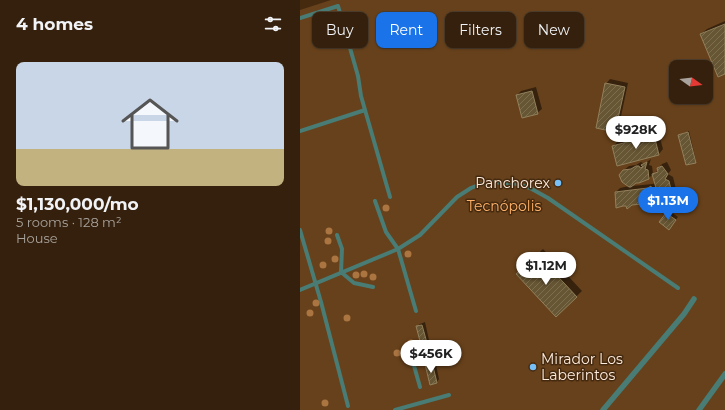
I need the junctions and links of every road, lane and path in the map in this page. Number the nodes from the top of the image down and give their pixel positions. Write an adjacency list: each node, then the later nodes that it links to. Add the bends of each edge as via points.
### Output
1 (300, 18): 2 (lane, via 338,6)
2 (366, 110): 3 (lane); 4 (lane)
3 (300, 131)
4 (390, 197)
5 (375, 201): 8 (lane, via 386,232)
6 (300, 230): 10 (lane)
7 (337, 234): 9 (lane, via 342,249)
8 (398, 249): 9 (lane); 12 (lane, via 420,235 470,188 492,182 518,184 548,198); 15 (lane)
9 (341, 272): 10 (lane); 11 (lane, via 354,283)
10 (315, 283): 13 (lane); 20 (lane)
11 (373, 287)
12 (678, 288)
13 (300, 290)
14 (694, 299): 22 (street)
15 (416, 311)
16 (411, 355): 18 (lane)
17 (725, 374): 23 (street)
18 (420, 387)
19 (449, 395): 21 (lane)
20 (348, 406)
21 (395, 410)
22 (602, 410)
23 (699, 410)

